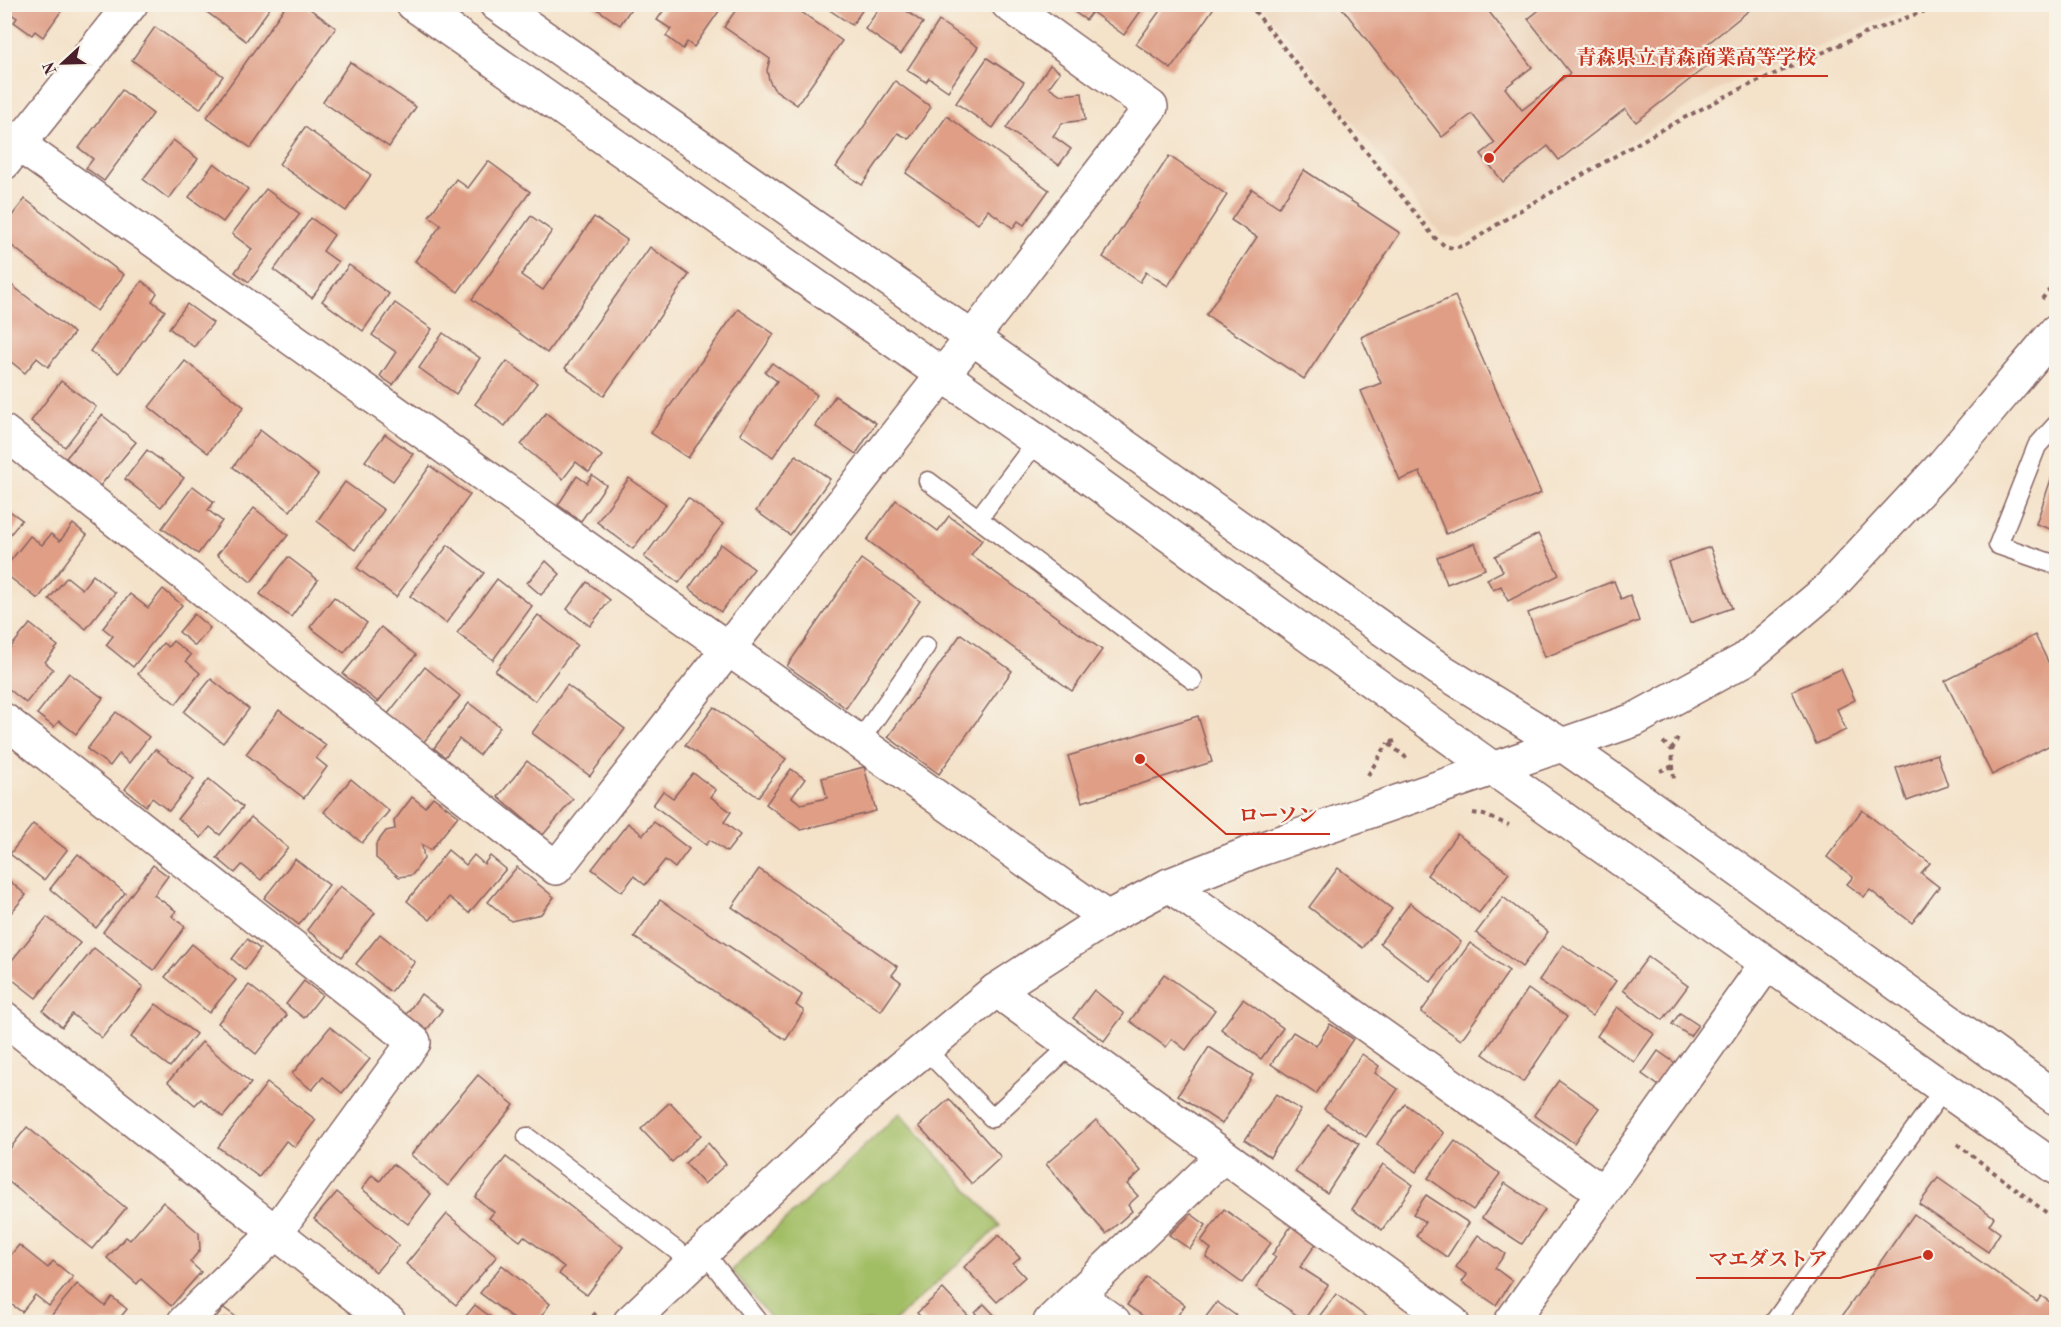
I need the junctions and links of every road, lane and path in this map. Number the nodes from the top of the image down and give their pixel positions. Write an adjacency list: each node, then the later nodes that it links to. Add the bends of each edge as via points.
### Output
1 (131, 4): 7 (street)
2 (413, 4): 10 (street)
3 (496, 4): 9 (street)
4 (1008, 4): 9 (street, via 1151,107)
5 (1248, 4): 6 (path, via 1434,237 1453,249 1466,245 1638,142 1734,92 1869,32)
6 (1947, 4)
7 (9, 147): 18 (street)
8 (2056, 331): 22 (street, via 1943,465 1827,590 1744,660 1634,720)
9 (971, 337): 10 (street); 22 (street, via 1439,669)
10 (941, 376): 13 (street); 18 (street)
11 (2056, 425): 16 (lane, via 2037,446 1998,545)
12 (4, 432): 18 (street, via 556,868)
13 (1037, 441): 15 (lane); 23 (street)
14 (928, 481): 15 (lane)
15 (978, 519): 19 (lane)
16 (2056, 565)
17 (926, 646): 21 (lane)
18 (728, 648): 21 (street)
19 (1193, 680)
20 (4, 720): 37 (street, via 414,1042)
21 (859, 742): 25 (street)
22 (1564, 746): 23 (street); 32 (street)
23 (1492, 768): 24 (street); 26 (street)
24 (1169, 885): 25 (street); 36 (street)
25 (1107, 918): 27 (street)
26 (1767, 963): 31 (street); 36 (street)
27 (996, 990): 29 (street); 30 (street)
28 (4, 1018): 37 (street)
29 (1071, 1045): 30 (lane, via 992,1118); 34 (street)
30 (925, 1049): 38 (street, via 870,1094)
31 (1944, 1089): 35 (street); 48 (lane)
32 (2056, 1098)
33 (527, 1137): 38 (lane)
34 (1223, 1156): 39 (street); 46 (street)
35 (2056, 1168)
36 (1602, 1192): 47 (street)
37 (276, 1232): 40 (street); 41 (street)
38 (699, 1258): 42 (street); 43 (lane)
39 (1077, 1296): 44 (street); 45 (street)
40 (184, 1323)
41 (389, 1323)
42 (630, 1323)
43 (759, 1323)
44 (1050, 1323)
45 (1114, 1323)
46 (1452, 1323)
47 (1511, 1323)
48 (1774, 1323)

